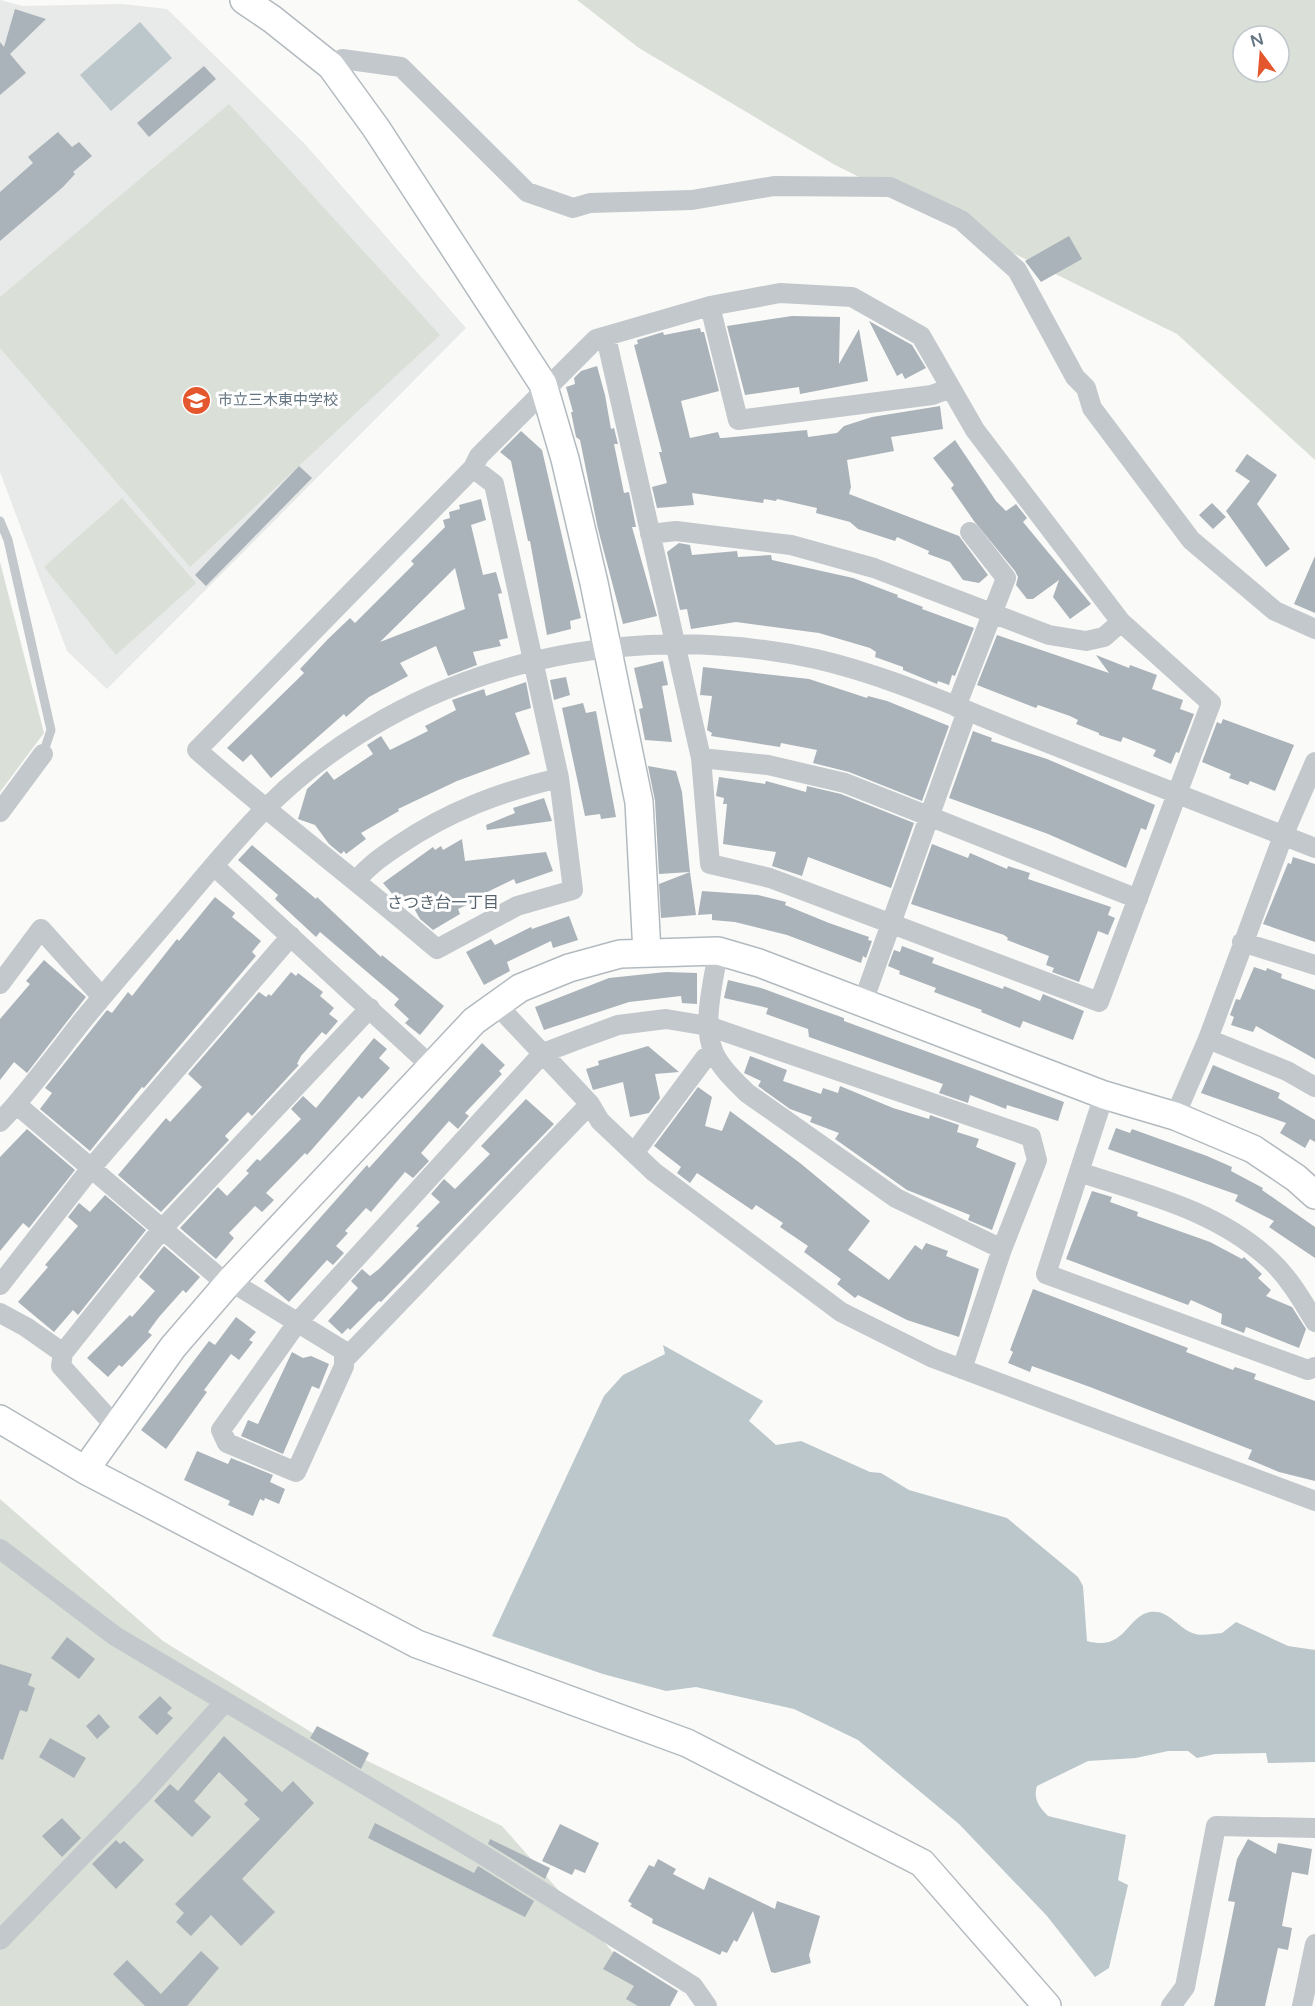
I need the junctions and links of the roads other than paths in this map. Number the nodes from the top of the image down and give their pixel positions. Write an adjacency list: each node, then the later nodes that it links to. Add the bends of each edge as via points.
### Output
1 (244, 0): 2 (street)
2 (331, 66): 6 (street, via 492,303); 13 (street, via 342,59 401,67 527,192 573,208 590,203 692,200 774,186 890,187 961,220 1017,270 1075,377 1086,388 1092,408 1191,540 1275,611)
3 (710, 306): 4 (street); 5 (street, via 780,293 852,297 921,336); 5 (street, via 738,420 932,395)
4 (606, 337): 6 (street, via 596,339); 10 (street)
5 (951, 388): 12 (street, via 975,430)
6 (544, 390): 7 (street, via 479,456); 15 (street, via 565,459)
7 (473, 468): 16 (street, via 494,484); 23 (street, via 197,750)
8 (0, 521): 18 (lane, via 8,540 51,730)
9 (970, 532): 11 (street, via 1006,578)
10 (650, 534): 11 (street, via 676,531 791,545 873,568); 14 (street)
11 (991, 613): 12 (street, via 1049,635 1086,641 1104,637); 17 (street)
12 (1121, 622): 22 (street, via 1210,703)
13 (1315, 629)
14 (675, 645): 15 (street); 17 (street, via 741,647 818,660); 19 (street)
15 (608, 646): 16 (street); 35 (street, via 639,802)
16 (535, 661): 21 (street); 23 (street, via 480,675 422,699 362,733 296,780)
17 (962, 709): 22 (street); 25 (street)
18 (43, 754): 24 (street)
19 (701, 758): 25 (street, via 768,765 845,783); 31 (street, via 710,864 770,878)
20 (1315, 762): 26 (street)
21 (559, 778): 29 (street, via 510,790 433,822 368,867); 29 (street, via 573,890 517,906 437,949)
22 (1176, 794): 26 (street); 30 (street)
23 (264, 809): 28 (street); 29 (street)
24 (0, 812)
25 (929, 817): 30 (street); 31 (street)
26 (1283, 836): 27 (street); 33 (street)
27 (1315, 848)
28 (214, 866): 32 (street); 38 (street)
29 (357, 880)
30 (1138, 899): 31 (street, via 1099,1002)
31 (892, 922): 39 (street)
32 (291, 936): 41 (street); 54 (street)
33 (1242, 942): 36 (street); 43 (street)
34 (718, 951): 35 (street); 39 (street); 42 (street)
35 (647, 953): 40 (street, via 620,954 569,968 520,988)
36 (1315, 965)
37 (0, 984): 38 (street, via 41,929)
38 (102, 997): 49 (street)
39 (863, 1002): 48 (street)
40 (497, 1005): 45 (street); 46 (street, via 474,1021)
41 (370, 1008): 46 (street); 57 (street)
42 (708, 1026): 44 (street); 45 (street, via 666,1019 618,1025); 58 (street, via 1031,1137 1037,1160)
43 (1208, 1039): 47 (street, via 1287,1071); 51 (street)
44 (713, 1052): 53 (street); 58 (street, via 747,1092 896,1198)
45 (543, 1053): 50 (street); 63 (street)
46 (430, 1065): 59 (street)
47 (1315, 1088)
48 (1104, 1095): 51 (street); 55 (street)
49 (16, 1104): 52 (street); 54 (street)
50 (590, 1104): 53 (street, via 600,1121); 65 (street)
51 (1175, 1116): 56 (street, via 1252,1149)
52 (0, 1122)
53 (634, 1154): 67 (street, via 841,1312 933,1359)
54 (92, 1167): 57 (street); 60 (street)
55 (1079, 1172): 62 (street, via 1198,1212 1235,1232 1270,1260); 66 (street, via 1046,1274 1308,1370)
56 (1315, 1195)
57 (162, 1229): 59 (street); 64 (street)
58 (1002, 1250): 67 (street)
59 (229, 1283): 63 (street); 69 (street, via 173,1347)
60 (0, 1284)
61 (0, 1313): 64 (street)
62 (1315, 1322)
63 (297, 1323): 65 (street, via 344,1351); 65 (street, via 221,1430 227,1443 296,1472)
64 (63, 1353): 69 (street, via 62,1366)
65 (345, 1359)
66 (1315, 1367)
67 (962, 1369): 71 (street)
68 (0, 1419): 70 (street)
69 (116, 1427): 70 (street)
70 (84, 1470): 78 (street, via 417,1644 687,1743 922,1863)
71 (1315, 1501)
72 (0, 1549): 73 (street, via 115,1636)
73 (224, 1703): 75 (street); 77 (street, via 483,1855 693,1986)
74 (1315, 1828): 79 (street, via 1216,1826 1185,1987)
75 (0, 1940)
76 (1315, 1944): 80 (street)
77 (707, 2006)
78 (1047, 2006)
79 (1171, 2006)
80 (1302, 2006)

